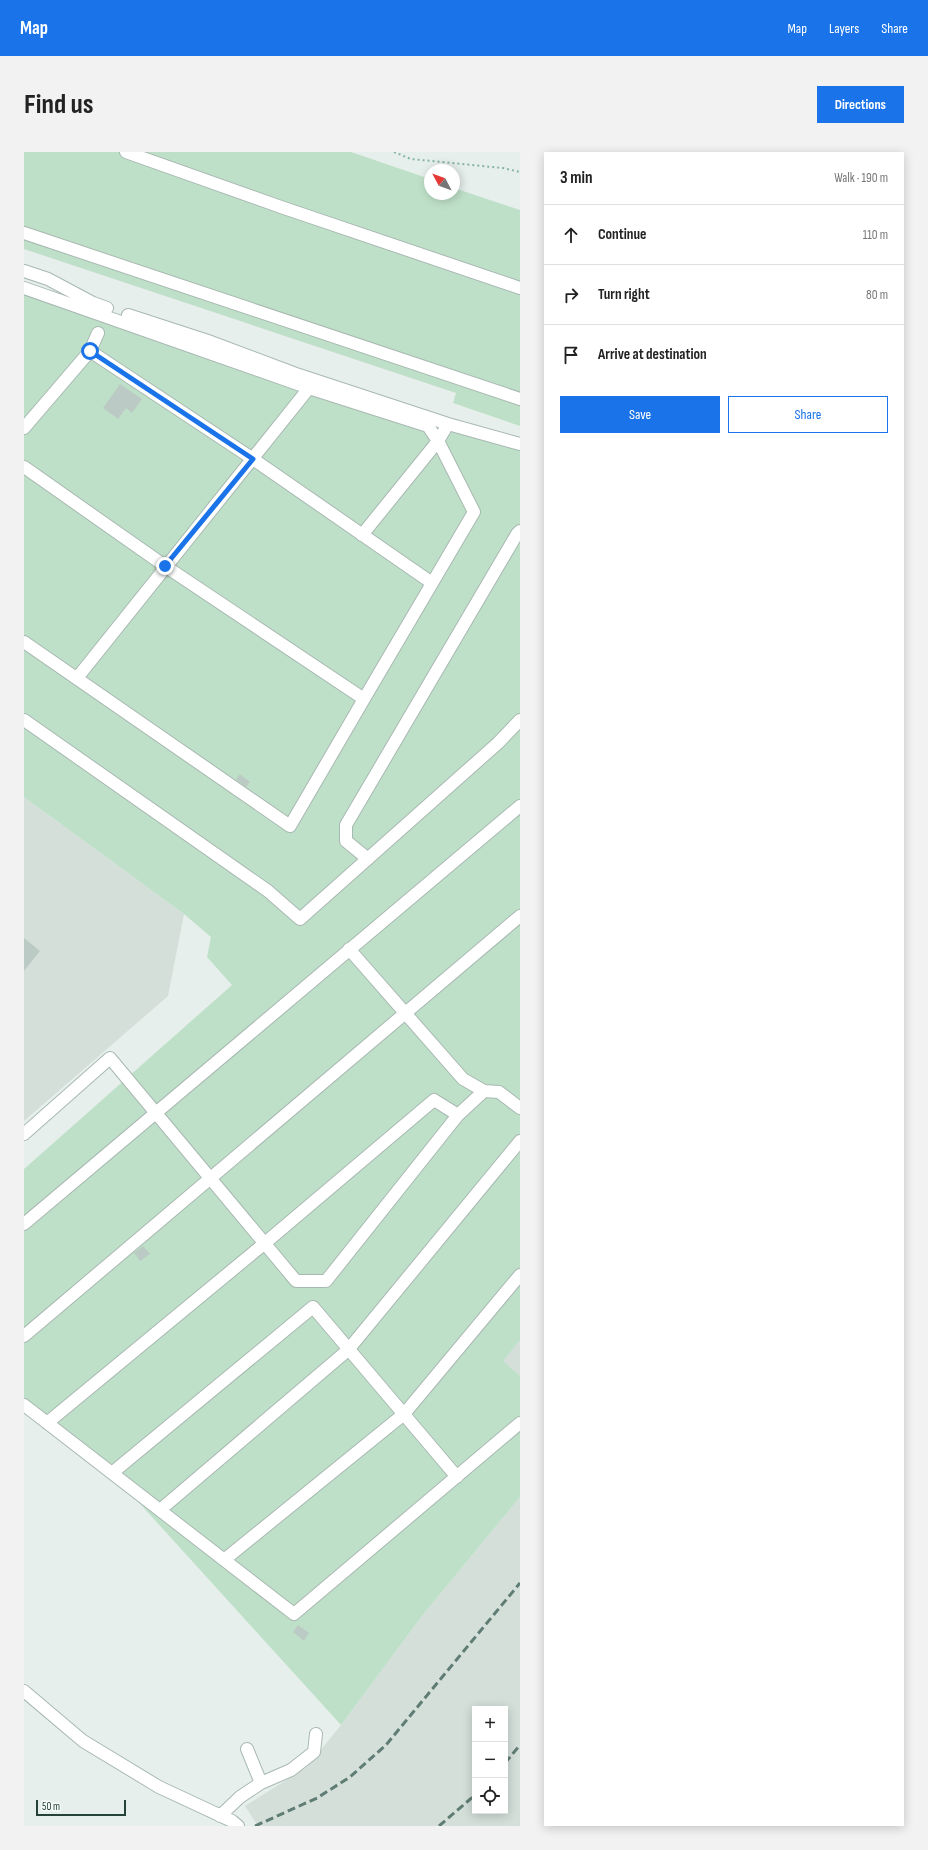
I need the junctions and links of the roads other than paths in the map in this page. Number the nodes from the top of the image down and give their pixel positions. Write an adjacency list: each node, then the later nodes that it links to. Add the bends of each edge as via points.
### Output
1 (126, 152): 5 (street)
2 (24, 234): 9 (street)
3 (24, 271): 10 (street, via 48,279 93,303)
4 (24, 288): 8 (street)
5 (520, 288)
6 (98, 333): 7 (street)
7 (90, 351): 11 (street); 14 (street)
8 (309, 388): 12 (street, via 428,426); 14 (street)
9 (520, 399)
10 (448, 424): 12 (street); 13 (street)
11 (24, 428)
12 (438, 440): 17 (street); 19 (street, via 474,512)
13 (520, 444)
14 (253, 459): 17 (street); 18 (street)
15 (24, 467): 18 (street)
16 (520, 531): 26 (street, via 346,825 346,841)
17 (362, 535): 19 (street)
18 (165, 566): 21 (street); 22 (street)
19 (432, 583): 22 (street)
20 (24, 642): 21 (street)
21 (77, 678): 22 (street, via 290,826)
22 (364, 699)
23 (24, 720): 26 (street, via 268,891 300,919)
24 (520, 720): 26 (street, via 498,743)
25 (520, 806): 28 (street)
26 (368, 859)
27 (520, 916): 29 (street)
28 (349, 950): 29 (street); 32 (street)
29 (405, 1013): 30 (street, via 463,1079); 36 (street)
30 (484, 1092): 31 (street, via 499,1092); 33 (street)
31 (520, 1108)
32 (156, 1112): 34 (street, via 110,1058); 36 (street); 37 (street)
33 (458, 1115): 38 (street, via 434,1100); 38 (street, via 326,1281 296,1281)
34 (24, 1134)
35 (520, 1141): 41 (street)
36 (210, 1177): 38 (street); 40 (street)
37 (24, 1224)
38 (265, 1243): 44 (street)
39 (520, 1275): 43 (street)
40 (24, 1336)
41 (348, 1350): 43 (street); 46 (street, via 313,1307); 48 (street)
42 (24, 1405): 44 (street)
43 (404, 1414): 47 (street); 49 (street)
44 (47, 1423): 46 (street)
45 (520, 1423): 47 (street)
46 (112, 1473): 48 (street)
47 (457, 1477): 49 (street, via 294,1614)
48 (160, 1510): 49 (street)
49 (224, 1560)
50 (24, 1691): 54 (street, via 82,1741 159,1787)
51 (316, 1734): 53 (street, via 314,1752 291,1770)
52 (247, 1749): 53 (street)
53 (261, 1783): 54 (street, via 240,1797)
54 (220, 1816): 55 (street)
55 (238, 1826)

